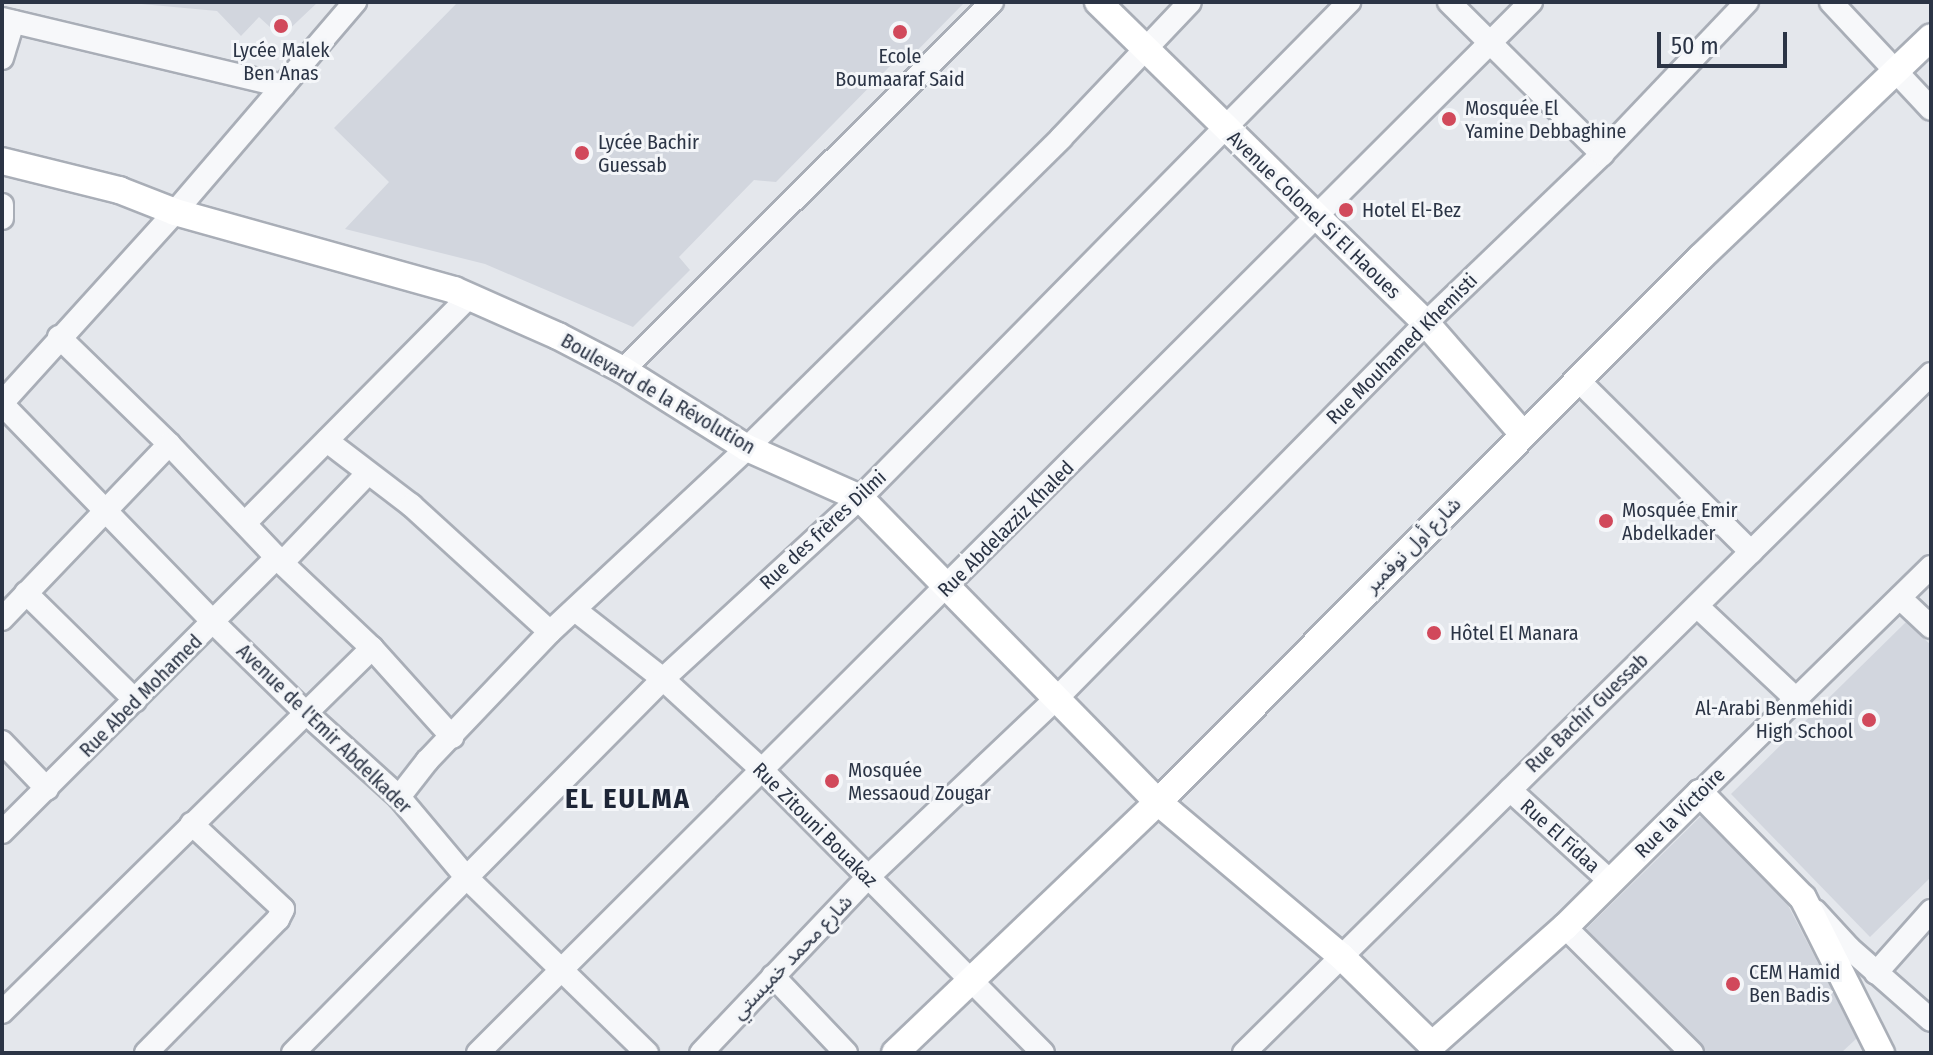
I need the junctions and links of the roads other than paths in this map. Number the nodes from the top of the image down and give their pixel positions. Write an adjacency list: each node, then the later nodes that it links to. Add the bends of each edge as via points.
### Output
1 (355, 2): 16 (street)
2 (992, 2): 28 (street)
3 (1098, 2): 13 (main road, Avenue Colonel Si El Haoues)
4 (1190, 2): 13 (street)
5 (1349, 2): 18 (street, Rue des frères Dilmi)
6 (1449, 2): 12 (street)
7 (1531, 2): 12 (street, Rue Abdelazziz Khaled)
8 (1747, 2): 19 (street, Rue Mouhamed Khemisti)
9 (1831, 2): 15 (street)
10 (7, 21): 14 (street); 16 (street)
11 (1931, 37): 15 (main road, شارع أول نوفمبر)
12 (1491, 44): 19 (street); 23 (street, Rue Abdelazziz Khaled)
13 (1143, 50): 18 (main road, Avenue Colonel Si El Haoues); 35 (street)
14 (2, 58)
15 (1896, 72): 17 (street); 30 (main road, شارع أول نوفمبر)
16 (283, 86): 22 (street)
17 (1927, 96)
18 (1223, 127): 23 (main road, Avenue Colonel Si El Haoues); 37 (street, Rue des frères Dilmi)
19 (1602, 154): 26 (street, Rue Mouhamed Khemisti)
20 (2, 161): 22 (main road, Boulevard de la Révolution, via 119,190)
21 (2, 205): 24 (street)
22 (175, 212): 25 (main road, Boulevard de la Révolution); 27 (street)
23 (1314, 217): 26 (main road, Avenue Colonel Si El Haoues); 43 (street, Rue Abdelazziz Khaled)
24 (2, 218)
25 (469, 297): 28 (main road, Boulevard de la Révolution); 33 (street)
26 (1426, 323): 32 (main road, Avenue Colonel Si El Haoues); 54 (street, Rue Mouhamed Khemisti)
27 (59, 337): 31 (street); 34 (street)
28 (623, 370): 35 (main road, Boulevard de la Révolution)
29 (1931, 374): 40 (street, Rue Bachir Guessab)
30 (1578, 380): 32 (main road, شارع أول نوفمبر); 40 (street)
31 (2, 403): 38 (street, Avenue de l'Emir Abdelkader)
32 (1523, 434): 65 (main road, شارع أول نوفمبر)
33 (327, 441): 36 (street); 39 (street)
34 (169, 444): 38 (street); 39 (street)
35 (747, 448): 37 (main road, Boulevard de la Révolution); 47 (street)
36 (367, 474): 41 (street, Rue Abed Mohamed); 51 (street, via 411,505)
37 (860, 498): 43 (main road, Boulevard de la Révolution); 53 (street, Rue des frères Dilmi)
38 (106, 509): 44 (street); 49 (street, Avenue de l'Emir Abdelkader)
39 (245, 523): 41 (street)
40 (1751, 552): 46 (street, Rue Bachir Guessab)
41 (280, 560): 49 (street, Rue Abed Mohamed); 52 (street)
42 (1931, 567): 45 (street, Rue la Victoire)
43 (949, 586): 54 (main road, Boulevard de la Révolution); 60 (street, Rue Abdelazziz Khaled)
44 (26, 593): 48 (street); 55 (street)
45 (1900, 598): 50 (street); 56 (street, Rue la Victoire)
46 (1697, 606): 56 (street); 62 (street, Rue Bachir Guessab)
47 (575, 610): 51 (street); 53 (street, Rue Zitouni Bouakaz)
48 (2, 619)
49 (214, 623): 55 (street, Rue Abed Mohamed); 57 (street, Avenue de l'Emir Abdelkader)
50 (1931, 627)
51 (550, 632): 58 (street)
52 (372, 648): 57 (street); 58 (street)
53 (663, 679): 60 (street, Rue Zitouni Bouakaz); 69 (street, Rue des frères Dilmi)
54 (1058, 697): 65 (main road, Boulevard de la Révolution); 68 (street, شارع محمد خميستي)
55 (135, 700): 61 (street, Rue Abed Mohamed)
56 (1797, 700): 63 (street, Rue la Victoire)
57 (305, 712): 64 (street, Avenue de l'Emir Abdelkader); 66 (street)
58 (452, 737): 64 (street)
59 (2, 742): 61 (street)
60 (761, 769): 68 (street, Rue Zitouni Bouakaz); 75 (street, Rue Abdelazziz Khaled)
61 (47, 789): 67 (street, Rue Abed Mohamed)
62 (1510, 790): 70 (street, Rue El Fidaa); 74 (street, Rue Bachir Guessab)
63 (1700, 793): 70 (main road, Rue la Victoire); 71 (main road)
64 (399, 797): 69 (street, Avenue de l'Emir Abdelkader)
65 (1158, 802): 74 (main road, Boulevard de la Révolution); 78 (main road, شارع أول نوفمبر)
66 (192, 824): 79 (street); 82 (street, via 283,909)
67 (2, 832)
68 (868, 877): 77 (street, شارع محمد خميستي); 78 (street, Rue Zitouni Bouakaz)
69 (467, 878): 75 (street, Avenue de l'Emir Abdelkader); 83 (street, Rue des frères Dilmi)
70 (1611, 882): 73 (main road, Rue la Victoire)
71 (1803, 898): 76 (street); 92 (main road)
72 (1931, 911): 76 (street)
73 (1565, 927): 81 (main road, Rue la Victoire); 91 (street)
74 (1341, 956): 81 (main road, Boulevard de la Révolution); 90 (street, Rue Bachir Guessab)
75 (560, 970): 84 (street, Rue Abdelazziz Khaled); 85 (street, Avenue de l'Emir Abdelkader)
76 (1876, 973): 80 (street)
77 (773, 976): 86 (street, شارع محمد خميستي); 87 (street)
78 (970, 980): 88 (main road, شارع أول نوفمبر); 89 (street, Rue Zitouni Bouakaz)
79 (2, 1012)
80 (1931, 1020)
81 (1432, 1050)
82 (146, 1053)
83 (293, 1053)
84 (478, 1053)
85 (647, 1053)
86 (701, 1053)
87 (846, 1053)
88 (895, 1053)
89 (1043, 1053)
90 (1244, 1053)
91 (1692, 1053)
92 (1881, 1053)

